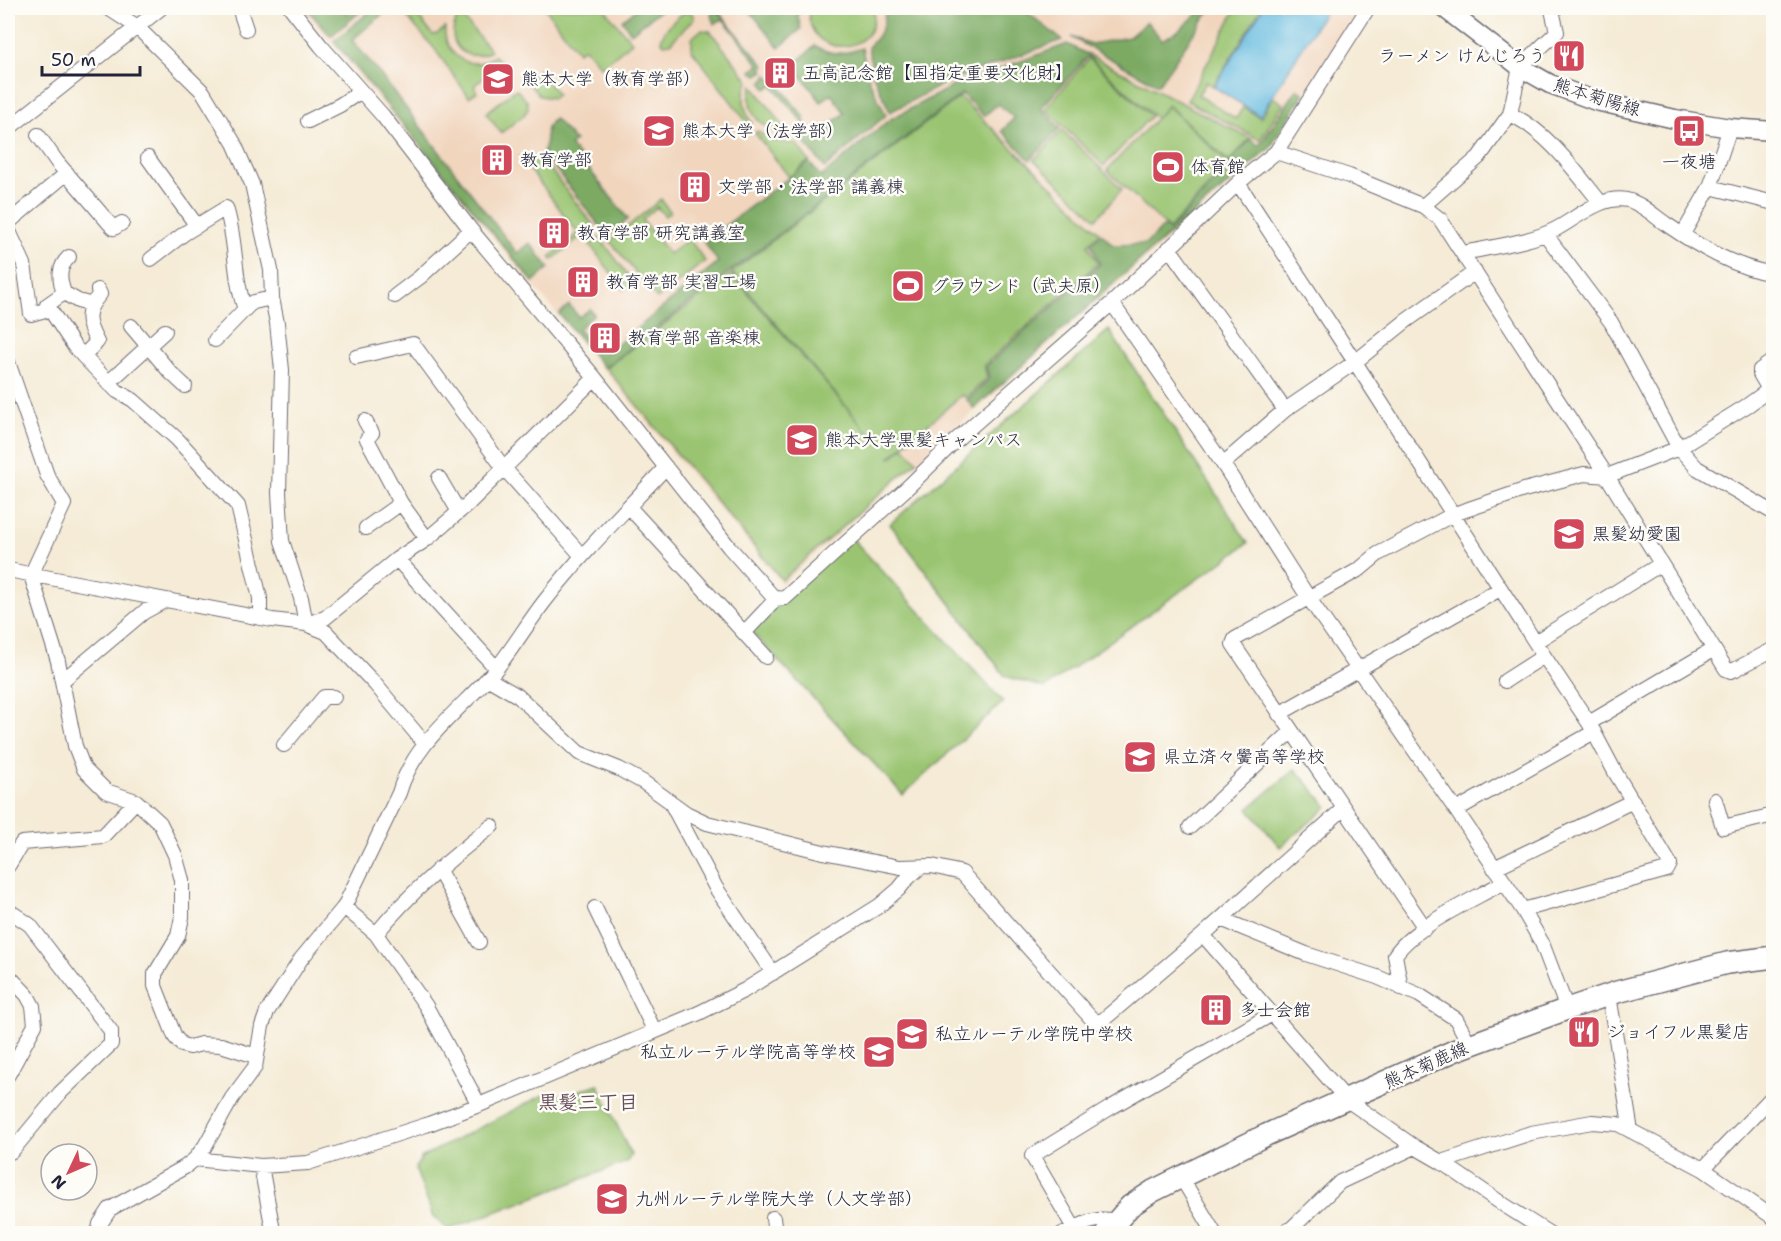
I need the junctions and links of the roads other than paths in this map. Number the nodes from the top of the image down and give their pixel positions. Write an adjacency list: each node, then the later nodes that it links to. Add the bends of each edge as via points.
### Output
1 (108, 8): 8 (street)
2 (161, 8): 8 (street)
3 (242, 8): 9 (street)
4 (291, 8): 11 (street)
5 (1368, 8): 18 (street)
6 (1444, 8): 10 (main road, 熊本菊陽線)
7 (1552, 8): 10 (street, via 1557,32)
8 (136, 26): 15 (street); 42 (street, via 203,92 234,143 252,184 271,270)
9 (246, 29)
10 (1520, 67): 12 (street); 14 (main road, 熊本菊陽線, via 1550,84 1596,101)
11 (361, 91): 13 (street); 30 (street)
12 (1510, 114): 23 (street, via 1527,122 1543,137); 25 (street, via 1479,158)
13 (308, 121)
14 (1730, 128): 16 (main road, 熊本菊陽線); 22 (street)
15 (8, 129)
16 (1773, 130)
17 (38, 135): 20 (street)
18 (1276, 152): 21 (street); 25 (street)
19 (148, 158): 28 (street)
20 (67, 173): 26 (street); 27 (street, via 114,228)
21 (1238, 183): 33 (street); 55 (street)
22 (1710, 187): 24 (street); 31 (street)
23 (1601, 203): 31 (street, via 1626,200); 32 (street)
24 (1773, 203)
25 (1423, 206): 34 (street, via 1440,219)
26 (8, 223)
27 (122, 223)
28 (197, 226): 36 (street); 46 (street, via 225,208)
29 (8, 229): 45 (street, via 24,264 31,314)
30 (471, 230): 41 (street); 56 (street)
31 (1683, 234): 38 (street, via 1755,271)
32 (1546, 235): 34 (street); 61 (street, via 1611,322)
33 (1169, 248): 43 (street); 59 (street)
34 (1463, 253): 37 (street)
35 (69, 257): 40 (street, via 60,273)
36 (151, 259)
37 (1475, 272): 55 (street); 65 (street)
38 (1773, 274)
39 (98, 290): 44 (street, via 100,294)
40 (64, 293): 44 (street); 45 (street, via 47,304)
41 (395, 297)
42 (272, 298): 46 (street, via 254,302); 84 (street, via 282,370 282,541)
43 (1112, 303): 62 (street); 81 (street, via 785,598)
44 (92, 305): 51 (street, via 87,321 97,342)
45 (49, 309): 51 (street)
46 (245, 309): 49 (street)
47 (131, 326): 50 (street)
48 (165, 331): 50 (street)
49 (215, 340)
50 (148, 346): 57 (street); 58 (street)
51 (83, 356): 57 (street)
52 (356, 357): 63 (street, via 413,344)
53 (1773, 360): 61 (street, via 1760,370 1766,392)
54 (8, 362): 78 (street, via 47,475 64,504)
55 (1356, 362): 59 (street); 71 (street)
56 (595, 378): 63 (street); 64 (street)
57 (108, 383): 83 (street, via 160,424 238,506 260,598)
58 (185, 386)
59 (1286, 410): 62 (street)
60 (365, 421): 67 (street, via 372,433 367,439)
61 (1679, 448): 65 (street); 70 (street, via 1697,468)
62 (1223, 464): 80 (street)
63 (503, 467): 69 (street); 74 (street)
64 (666, 467): 68 (street); 81 (street, via 729,547)
65 (1607, 476): 71 (street, via 1584,474); 76 (street)
66 (439, 478): 69 (street)
67 (401, 502): 72 (street); 73 (street)
68 (629, 507): 74 (street); 85 (street)
69 (459, 512): 73 (street)
70 (1773, 513)
71 (1454, 514): 79 (street); 80 (street)
72 (366, 528)
73 (428, 539): 75 (street)
74 (582, 556): 92 (street)
75 (397, 559): 84 (street, via 325,618); 92 (street)
76 (1661, 564): 86 (street); 87 (street)
77 (8, 570): 78 (street)
78 (31, 575): 82 (street); 93 (street)
79 (1500, 589): 86 (street); 91 (street)
80 (1308, 597): 91 (street); 96 (street, via 1235,639 1233,644)
81 (777, 598): 85 (street)
82 (164, 601): 83 (street); 93 (street, via 144,612)
83 (260, 618): 84 (street)
84 (306, 624): 99 (street, via 326,632)
85 (744, 633): 90 (street)
86 (1535, 642): 89 (street)
87 (1714, 649): 88 (street, via 1731,671); 97 (street)
88 (1773, 649)
89 (1544, 656): 94 (street); 97 (street)
90 (766, 657)
91 (1359, 670): 96 (street); 106 (street)
92 (492, 673): 99 (street); 104 (street, via 579,753 635,777)
93 (62, 681): 102 (street, via 75,746 84,769 106,791)
94 (1505, 681)
95 (334, 697): 100 (street, via 324,697)
96 (1279, 714): 98 (street)
97 (1592, 727): 103 (street); 106 (street)
98 (1291, 732): 105 (street); 109 (street)
99 (425, 744): 115 (street, via 405,773)
100 (284, 745)
101 (1715, 800): 107 (street, via 1723,827)
102 (136, 801): 110 (street, via 103,836 22,843); 133 (street, via 160,823 182,880 178,936 155,974 155,986 175,1038 190,1047 221,1045)
103 (1633, 801): 112 (street); 118 (street, via 1670,864 1667,870)
104 (670, 802): 111 (street, via 707,823 823,852); 125 (street, via 716,888)
105 (1343, 809): 119 (street); 120 (street)
106 (1456, 810): 112 (street)
107 (1773, 815)
108 (492, 826): 113 (street)
109 (1190, 827)
110 (8, 866)
111 (919, 868): 122 (street, via 932,866 962,873 1097,1022); 125 (street, via 879,906)
112 (1494, 868): 114 (street)
113 (438, 869): 121 (street); 123 (street)
114 (1504, 882): 118 (street); 120 (street)
115 (344, 907): 121 (street); 133 (street, via 301,959 267,1012)
116 (595, 908): 131 (street)
117 (8, 910): 140 (street, via 30,925 111,1032 111,1044 60,1093)
118 (1523, 910): 129 (street, via 1542,943)
119 (1221, 919): 122 (street); 127 (street)
120 (1425, 928): 127 (street, via 1395,955)
121 (376, 934): 137 (street, via 426,1006)
122 (1203, 935): 130 (street)
123 (479, 942)
124 (1773, 957): 128 (main road, 熊本菊鹿線, via 1727,963)
125 (773, 973): 131 (street, via 745,990)
126 (8, 975): 134 (street, via 33,1006 35,1025)
127 (1401, 988): 132 (street, via 1456,1019)
128 (1609, 995): 129 (main road, 熊本菊鹿線); 138 (street)
129 (1567, 1009): 132 (main road, 熊本菊鹿線)
130 (1272, 1014): 136 (street); 149 (street, via 1032,1156)
131 (654, 1030): 137 (street)
132 (1470, 1045): 136 (main road, 熊本菊鹿線)
133 (256, 1056): 141 (street, via 255,1067)
134 (8, 1075)
135 (1773, 1095): 144 (street)
136 (1347, 1100): 139 (street); 145 (main road, 熊本菊鹿線)
137 (479, 1105): 143 (street, via 317,1160)
138 (1631, 1131): 142 (street, via 1601,1123 1572,1126 1531,1133); 144 (street)
139 (1415, 1147): 142 (street); 154 (street, via 1340,1182)
140 (8, 1153)
141 (195, 1159): 143 (street); 150 (street, via 110,1209)
142 (1441, 1162): 155 (street)
143 (261, 1166): 151 (street)
144 (1703, 1169): 147 (street)
145 (1181, 1178): 148 (main road, 熊本菊鹿線, via 1130,1206); 153 (street)
146 (773, 1218): 152 (street)
147 (1773, 1218)
148 (1111, 1227): 149 (street, via 1103,1218)
149 (1068, 1231)
150 (98, 1233)
151 (271, 1233)
152 (775, 1233)
153 (1215, 1233)
154 (1282, 1233)
155 (1550, 1233)

